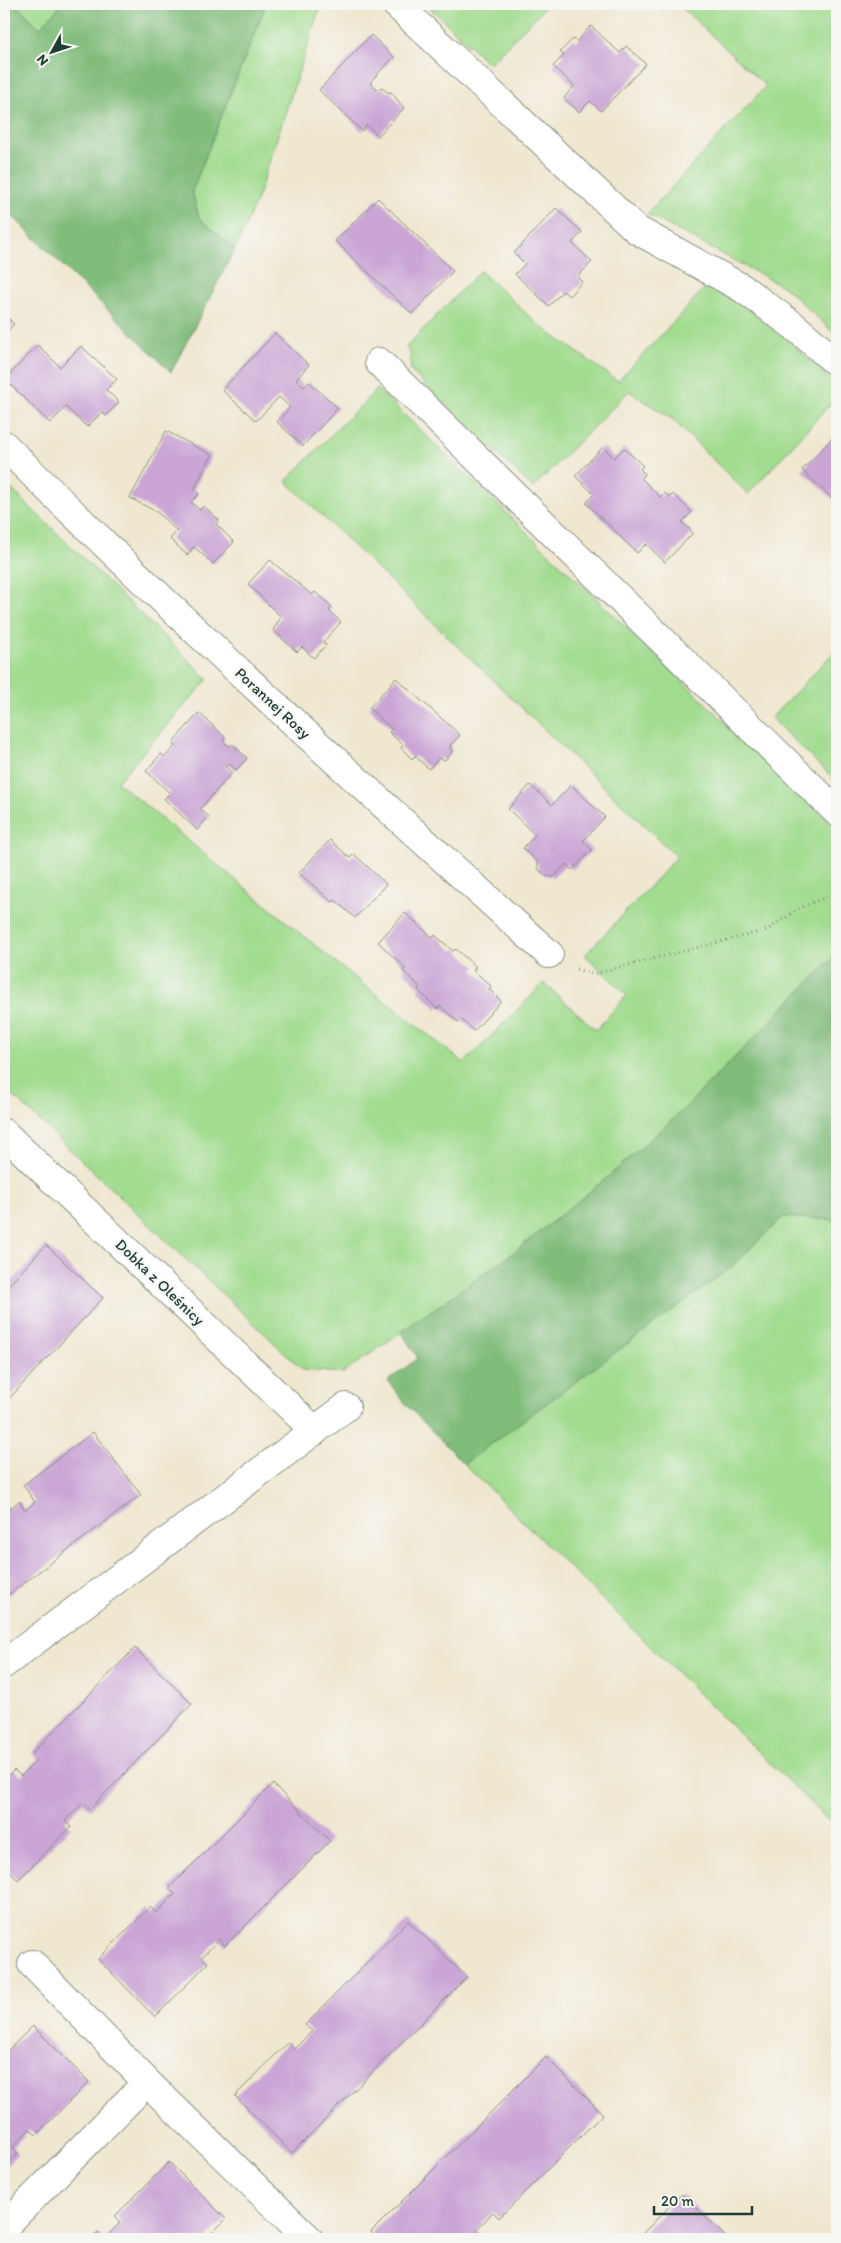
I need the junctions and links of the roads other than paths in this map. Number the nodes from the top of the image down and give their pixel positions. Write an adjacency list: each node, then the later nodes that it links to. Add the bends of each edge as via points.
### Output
1 (396, 4): 3 (street, via 637,230 742,288)
2 (379, 362): 5 (street)
3 (837, 363)
4 (4, 445): 6 (street, Porannej Rosy, via 314,742)
5 (837, 812)
6 (549, 954)
7 (4, 1133): 9 (street, Dobka z Oleśnicy)
8 (346, 1407): 9 (street)
9 (315, 1431): 10 (street)
10 (4, 1664)
11 (32, 1964): 12 (street)
12 (147, 2082): 13 (street); 14 (street)
13 (4, 2226)
14 (309, 2239)

